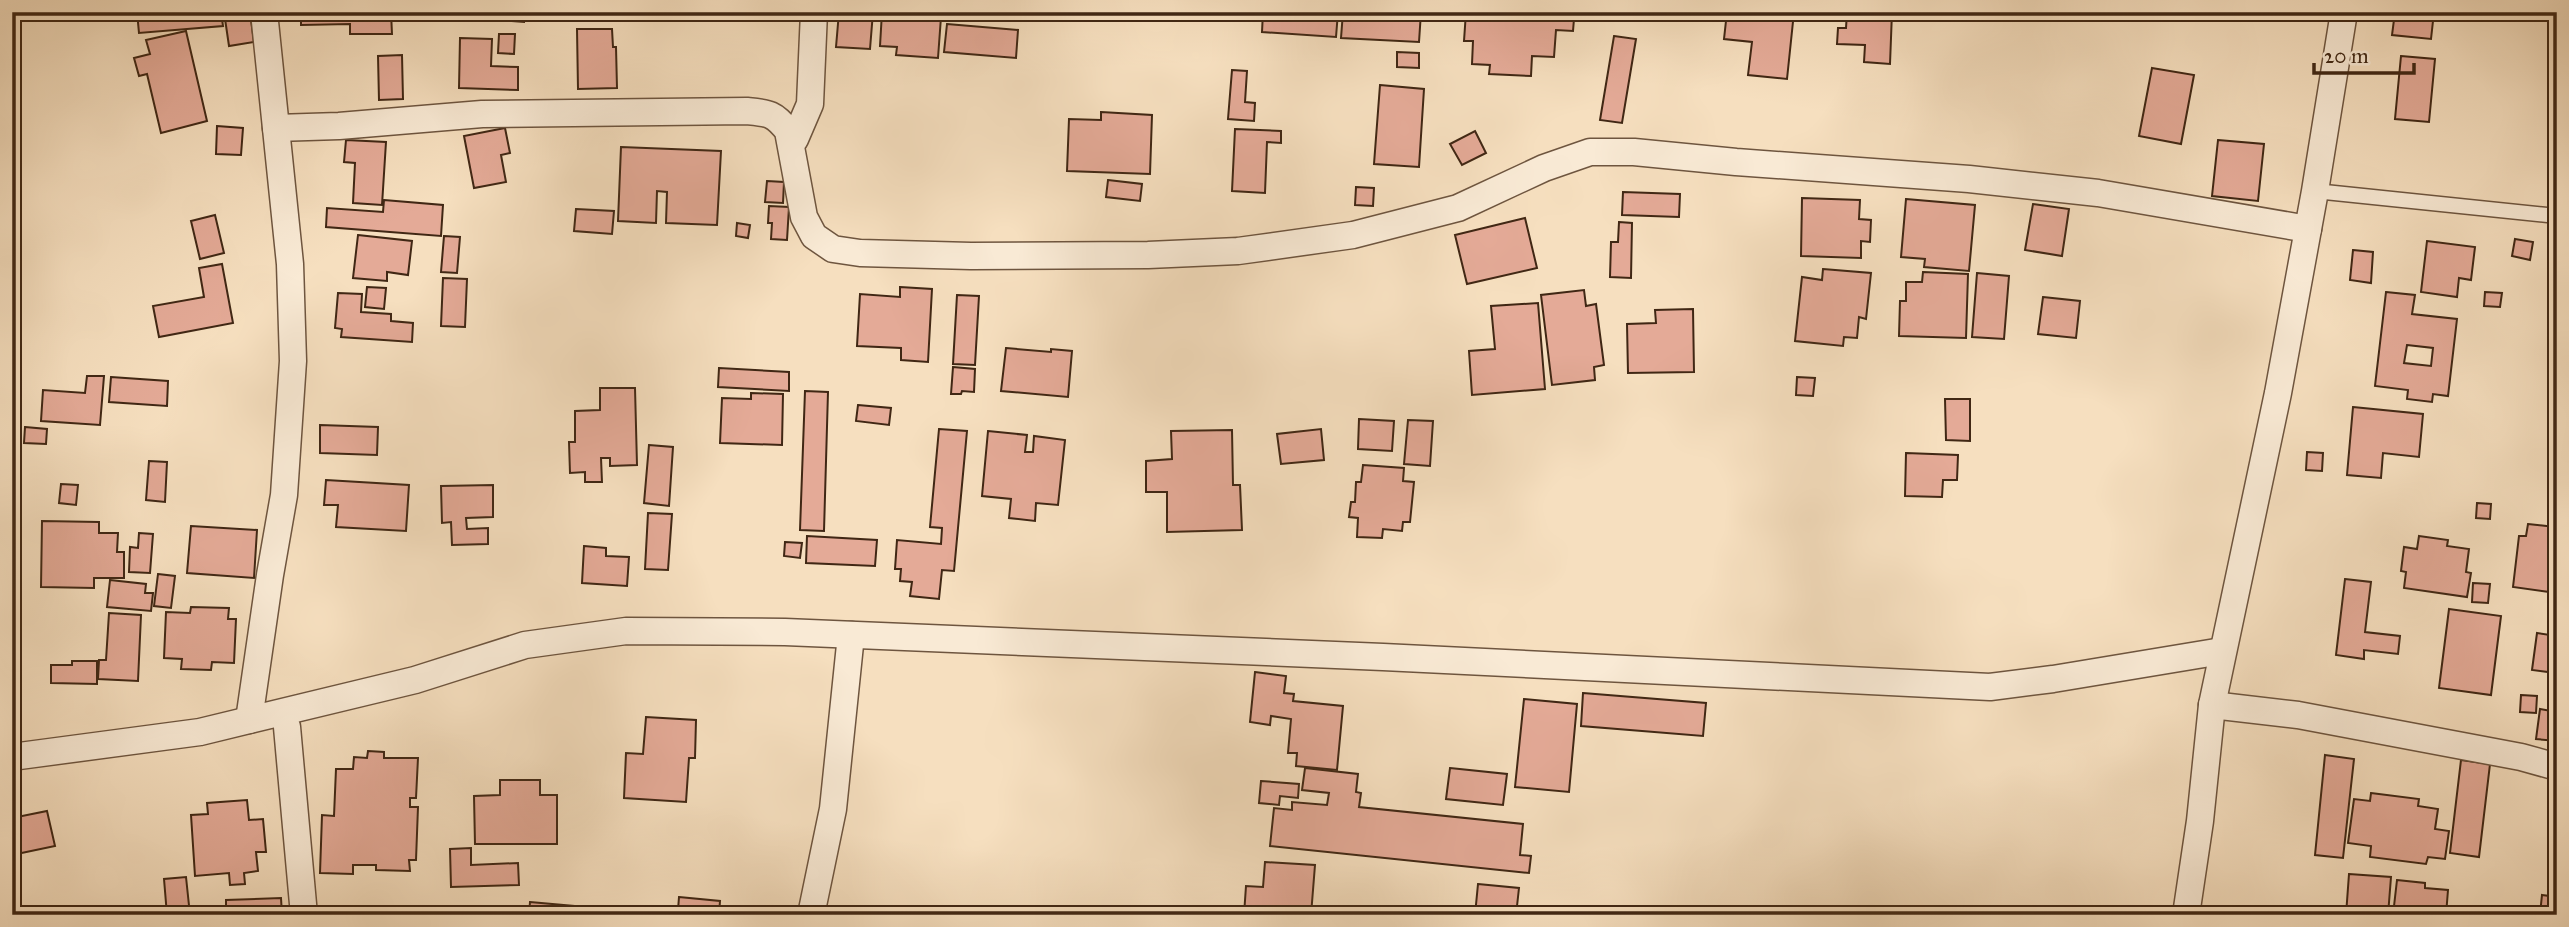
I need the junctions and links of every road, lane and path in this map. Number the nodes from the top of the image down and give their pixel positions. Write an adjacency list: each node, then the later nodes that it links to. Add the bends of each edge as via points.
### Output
1 (264, 12): 4 (street)
2 (814, 12): 5 (street, via 810,104 795,139)
3 (2344, 12): 6 (street)
4 (276, 128): 5 (street, via 482,114 747,111 770,113); 12 (street, via 290,264 293,361 284,495)
5 (788, 131): 8 (street, via 804,217 814,236 832,248 860,253 985,256 1238,251 1353,235 1458,208 1590,152 2059,188)
6 (2315, 191): 7 (lane); 8 (street)
7 (2557, 216)
8 (2308, 229): 10 (street)
9 (851, 635): 10 (street, via 1990,687); 12 (street, via 625,631 525,645 415,680); 17 (street, via 833,809)
10 (2222, 651): 11 (street)
11 (2212, 705): 15 (street, via 2298,715); 18 (street)
12 (249, 720): 14 (street, via 200,732)
13 (287, 727): 16 (street)
14 (12, 757)
15 (2557, 767)
16 (304, 915)
17 (811, 915)
18 (2186, 915)

